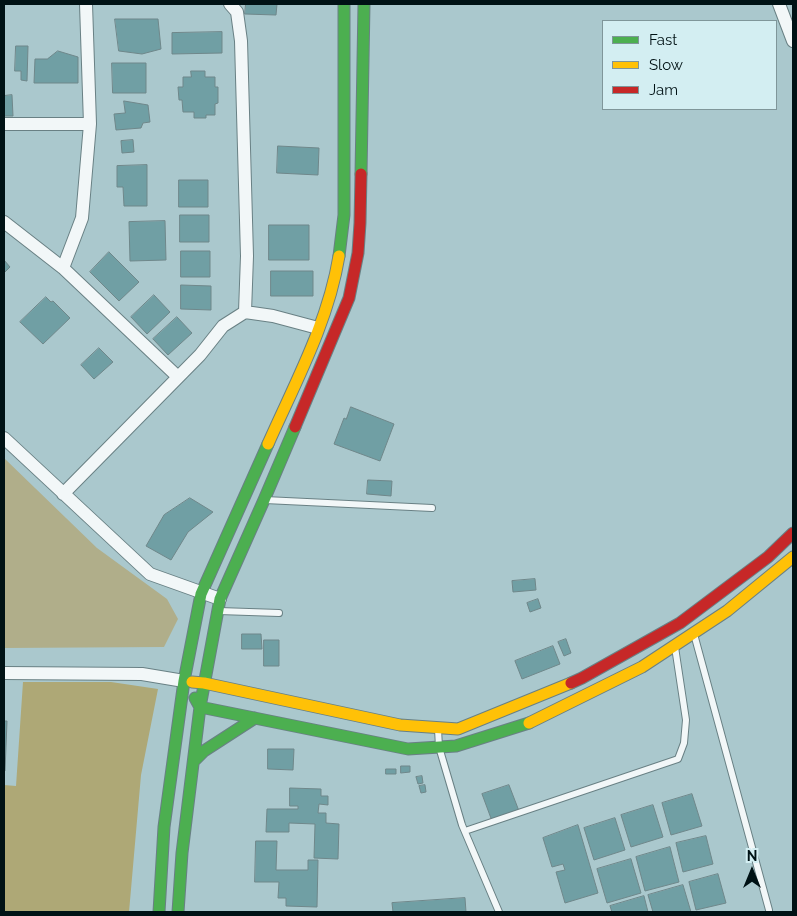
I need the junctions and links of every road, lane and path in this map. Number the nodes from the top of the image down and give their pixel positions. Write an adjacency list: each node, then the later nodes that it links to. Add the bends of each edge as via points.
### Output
1 (86, 4): 8 (street)
2 (230, 4): 11 (street, via 237,12 241,41 247,256)
3 (344, 4): 12 (street, via 344,215 337,271)
4 (364, 4): 16 (street, via 361,194 354,276 349,298)
5 (779, 4): 6 (street)
6 (793, 41)
7 (4, 124): 8 (street)
8 (90, 124): 10 (street, via 82,218)
9 (4, 222): 10 (street)
10 (63, 268): 13 (street)
11 (245, 312): 12 (street); 13 (street, via 223,326)
12 (318, 328): 20 (street)
13 (178, 377): 15 (street)
14 (4, 438): 15 (street)
15 (63, 494): 20 (street, via 150,574)
16 (264, 500): 17 (lane); 21 (street)
17 (432, 508)
18 (793, 533): 30 (street, via 768,557 680,623 582,678 458,729)
19 (793, 557): 23 (street, via 727,611)
20 (201, 594): 21 (street); 26 (street)
21 (218, 605): 22 (lane); 27 (street)
22 (279, 613)
23 (694, 633): 24 (street); 34 (lane)
24 (675, 645): 31 (street, via 642,667 527,724 456,746); 33 (lane, via 686,720 684,743 678,759)
25 (4, 673): 26 (street, via 142,674)
26 (184, 681): 27 (street); 28 (street); 35 (street, via 164,827)
27 (204, 683): 28 (street); 30 (street, via 400,725)
28 (200, 707): 29 (street); 32 (street)
29 (254, 718): 31 (street, via 408,749); 32 (street)
30 (438, 728): 31 (lane)
31 (439, 747): 33 (lane)
32 (194, 761): 36 (street)
33 (464, 831): 37 (lane)
34 (769, 910)
35 (159, 912)
36 (178, 912)
37 (499, 912)

